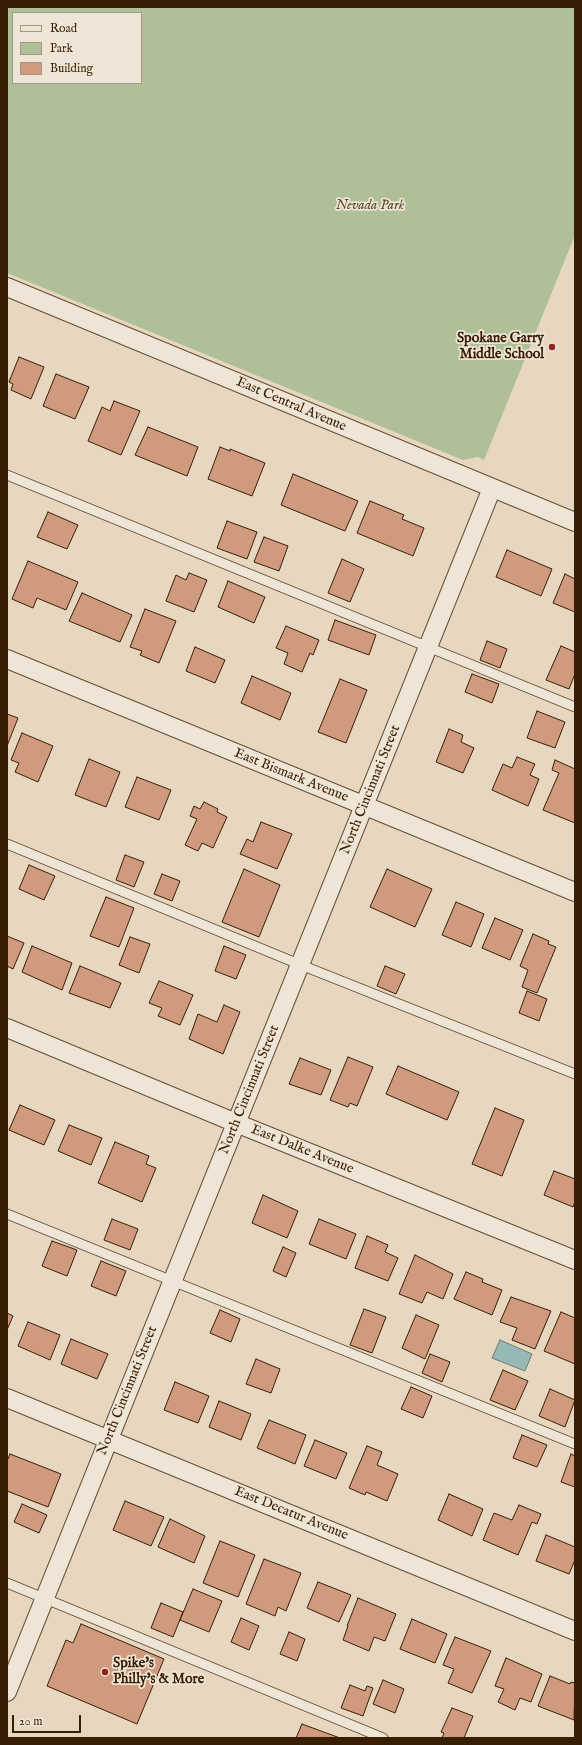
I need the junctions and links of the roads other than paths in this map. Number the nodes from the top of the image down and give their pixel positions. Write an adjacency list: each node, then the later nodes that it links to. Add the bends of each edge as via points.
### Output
1 (7, 287): 3 (street, East Central Avenue)
2 (7, 475): 5 (lane)
3 (492, 488): 4 (street, East Central Avenue); 5 (street, North Cincinnati Street)
4 (575, 522)
5 (428, 648): 7 (lane); 8 (street, North Cincinnati Street)
6 (7, 659): 8 (street, East Bismark Avenue)
7 (575, 708)
8 (364, 806): 10 (street, East Bismark Avenue); 11 (street, North Cincinnati Street)
9 (7, 844): 11 (lane)
10 (575, 892)
11 (301, 965): 13 (lane); 14 (street, North Cincinnati Street)
12 (7, 1028): 14 (street, East Dalke Avenue)
13 (575, 1074)
14 (236, 1123): 16 (street, East Dalke Avenue); 17 (street, North Cincinnati Street)
15 (7, 1214): 17 (lane)
16 (575, 1260)
17 (172, 1282): 19 (street, North Cincinnati Street); 20 (lane)
18 (7, 1398): 19 (street, East Decatur Avenue)
19 (108, 1439): 22 (street, North Cincinnati Street); 23 (street, East Decatur Avenue)
20 (575, 1444)
21 (7, 1582): 22 (lane)
22 (45, 1598): 24 (street, North Cincinnati Street); 25 (lane)
23 (575, 1631)
24 (7, 1692)
25 (383, 1738)

